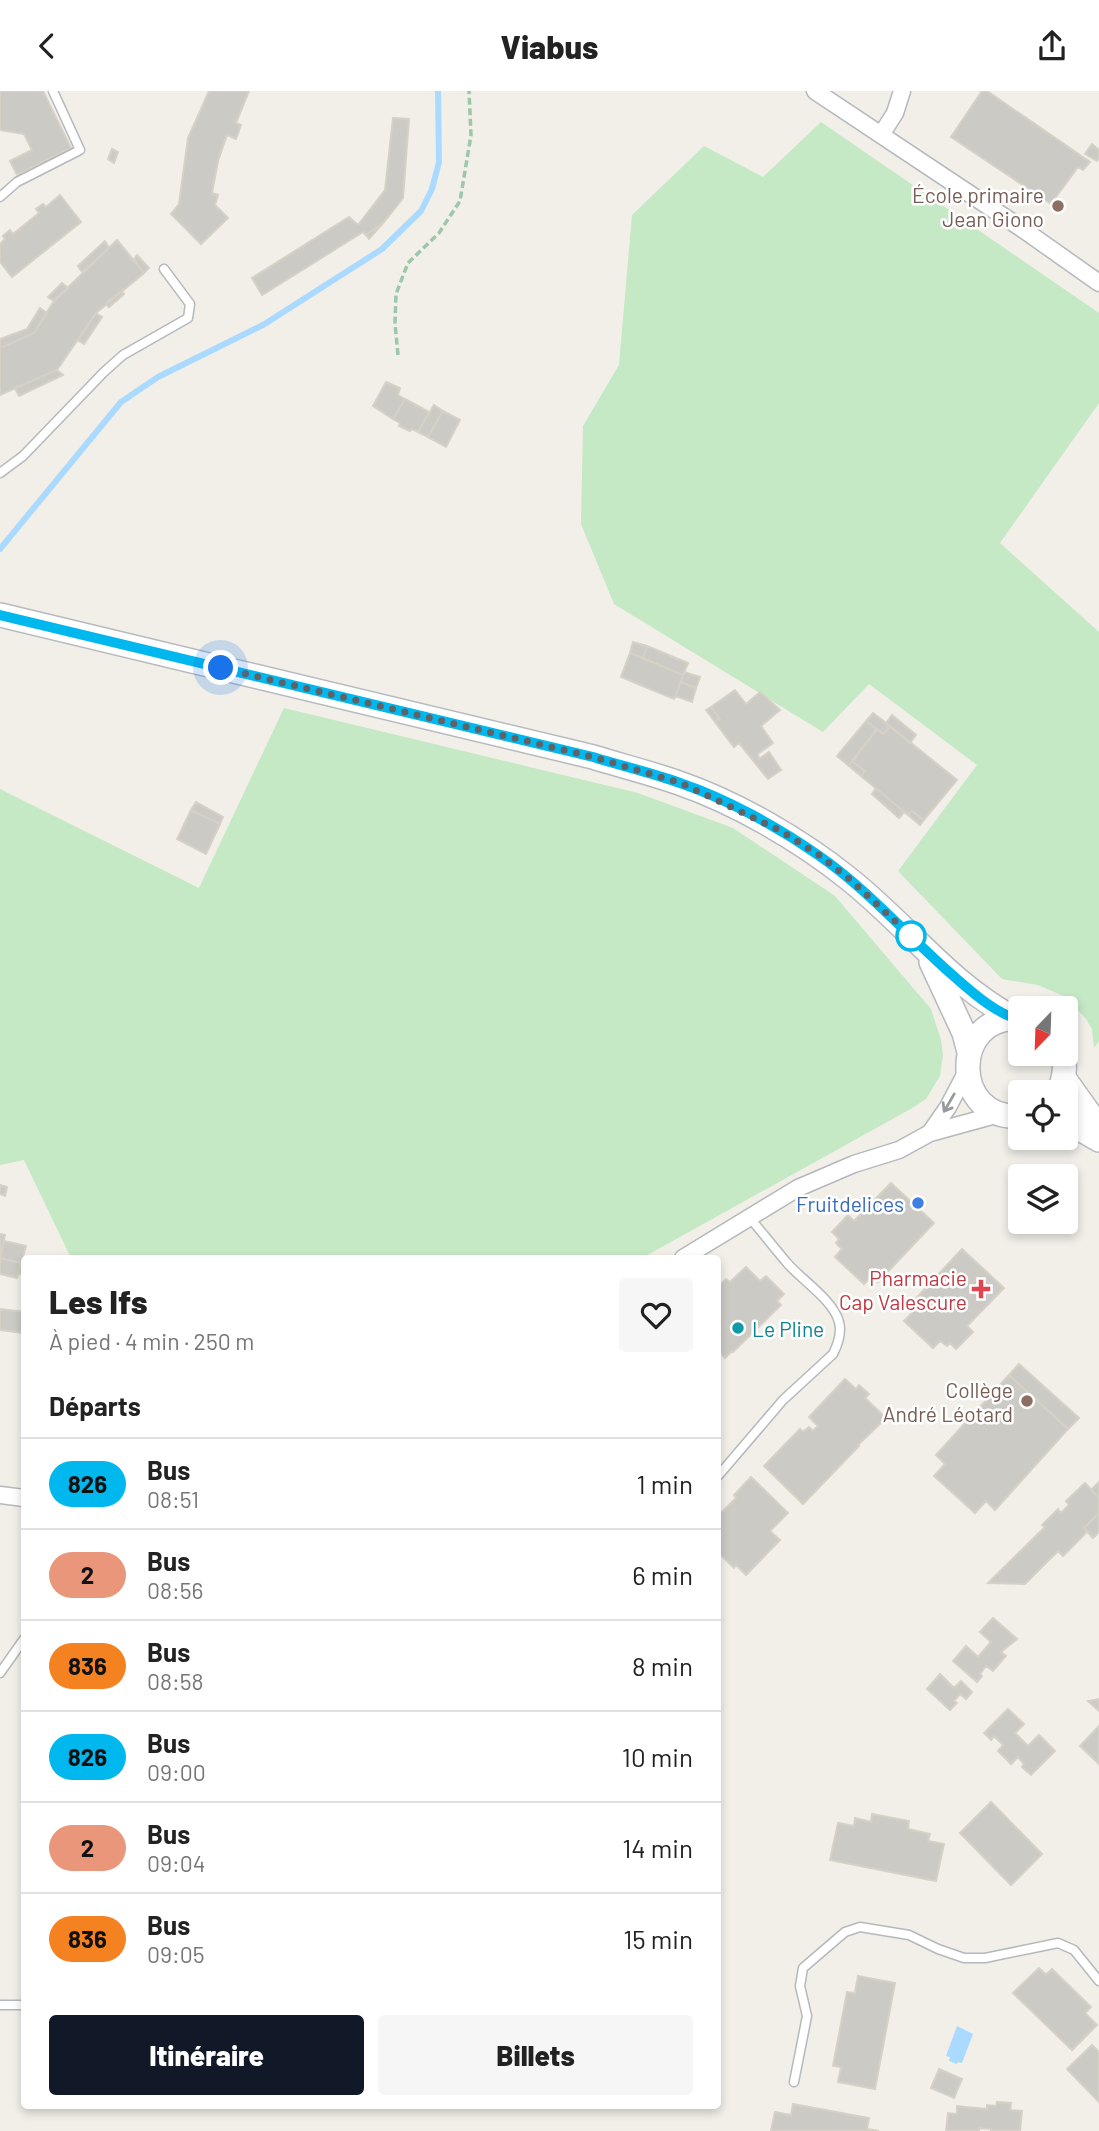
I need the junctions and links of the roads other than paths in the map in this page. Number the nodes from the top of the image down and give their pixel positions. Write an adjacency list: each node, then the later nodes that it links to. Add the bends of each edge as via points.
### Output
1 (53, 91): 5 (lane, via 80,150)
2 (815, 91): 4 (street)
3 (902, 91): 4 (street)
4 (881, 135): 7 (street)
5 (0, 197)
6 (164, 269): 8 (lane, via 190,304 188,318 123,355 23,456)
7 (1099, 283)
8 (0, 473)
9 (4, 616): 10 (main road, via 593,757 681,783 781,831 819,855)
10 (927, 953): 11 (main road, via 972,992); 13 (main road, via 964,1033)
11 (1008, 1013)
12 (1008, 1020): 13 (main road, via 982,1032)
13 (968, 1062): 15 (main road, via 970,1085 977,1097 987,1107); 19 (street, one-way to 19, via 948,1107)
14 (1078, 1104): 18 (main road)
15 (1008, 1114)
16 (1008, 1115): 19 (street)
17 (1078, 1128): 20 (main road)
18 (1099, 1128)
19 (930, 1133): 21 (street, via 899,1150 798,1188)
20 (1099, 1140)
21 (749, 1217): 22 (street); 23 (lane, via 833,1310 840,1332 833,1354 783,1400)
22 (688, 1255)
23 (721, 1472)
24 (0, 1495): 25 (street)
25 (21, 1498)
26 (21, 1643): 27 (lane)
27 (0, 1673)
28 (1099, 1981): 31 (lane, via 1074,1950 1058,1943 964,1958 909,1935 860,1927 845,1932 803,1968 800,1986 807,2016)
29 (0, 2005): 30 (lane)
30 (21, 2005)
31 (794, 2082)

